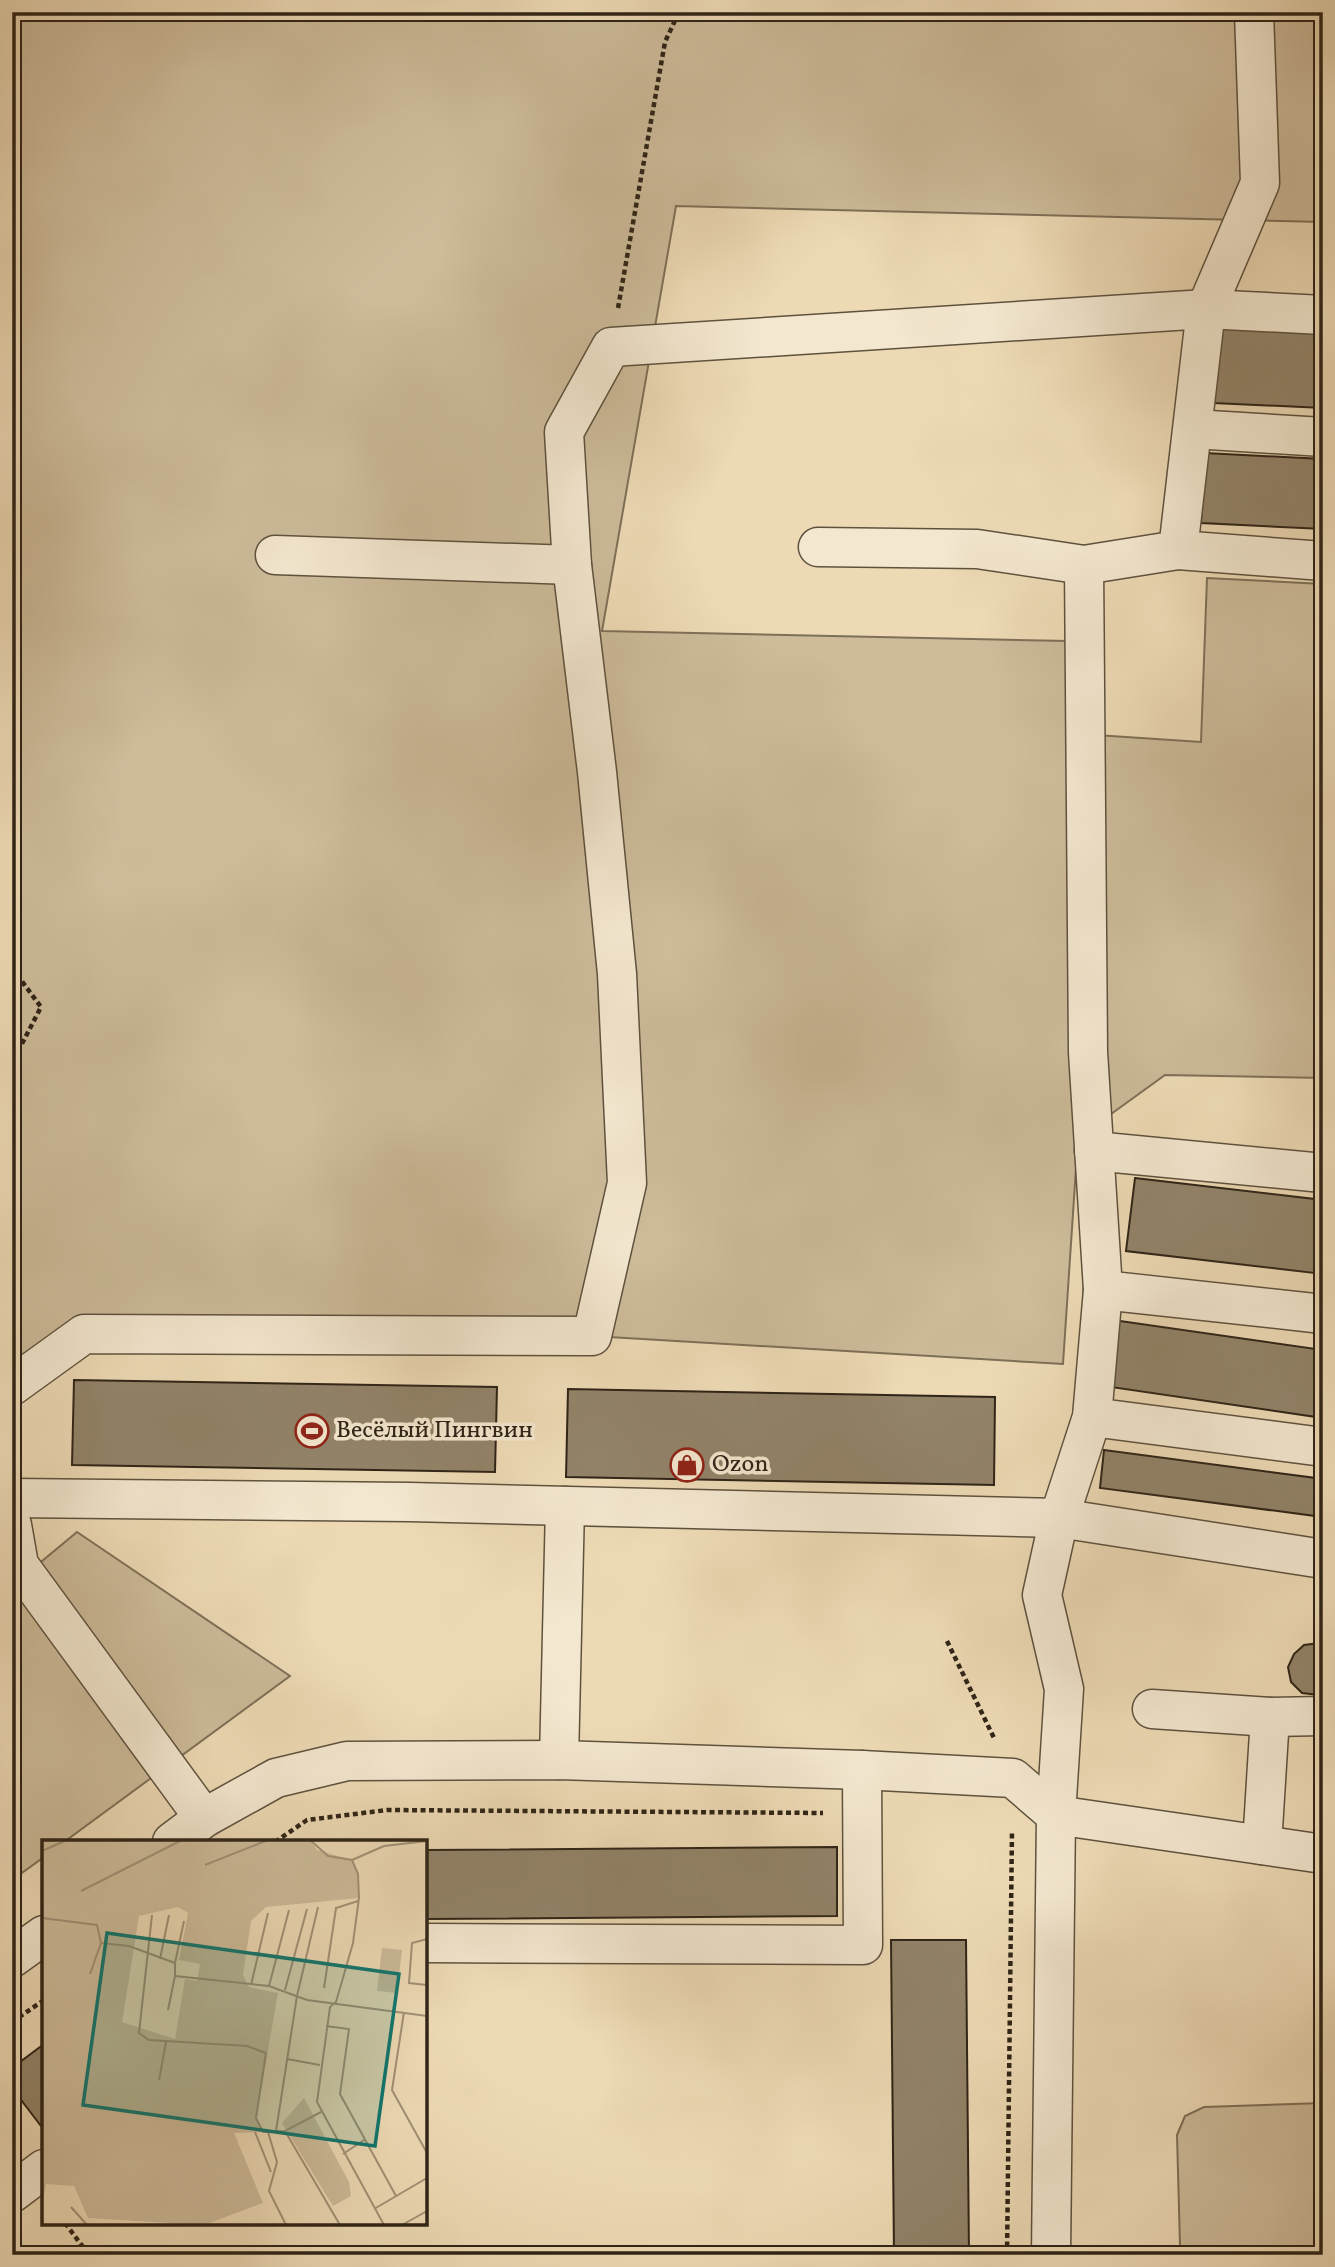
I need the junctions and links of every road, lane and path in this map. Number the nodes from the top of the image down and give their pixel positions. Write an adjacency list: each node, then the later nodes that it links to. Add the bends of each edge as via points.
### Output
1 (679, 12): 5 (path, via 665,43)
2 (1254, 12): 3 (street, via 1260,183)
3 (1206, 309): 4 (street); 5 (street); 6 (street)
4 (1323, 315)
5 (611, 347): 12 (street, via 564,432)
6 (1192, 429): 7 (street); 9 (street)
7 (1323, 437)
8 (818, 547): 13 (street, via 977,549)
9 (1178, 550): 11 (street); 13 (street)
10 (275, 555): 12 (street)
11 (1323, 561)
12 (572, 565): 20 (street, via 617,974 627,1183 592,1336 84,1334)
13 (1084, 565): 16 (street, via 1088,1052)
14 (12, 968): 15 (path, via 41,1007)
15 (12, 1063)
16 (1094, 1152): 17 (street); 18 (street)
17 (1323, 1173)
18 (1103, 1290): 19 (street); 21 (street)
19 (1323, 1314)
20 (12, 1385)
21 (1092, 1417): 22 (street); 25 (street)
22 (1323, 1447)
23 (12, 1497): 24 (street)
24 (565, 1506): 25 (street); 33 (street)
25 (1059, 1518): 27 (street); 37 (street, via 1042,1595 1064,1689)
26 (12, 1525): 28 (street)
27 (1323, 1559)
28 (16, 1567): 38 (street)
29 (947, 1641): 35 (path)
30 (1152, 1709): 32 (street)
31 (1323, 1716): 32 (street)
32 (1270, 1717): 41 (street)
33 (559, 1760): 34 (street); 38 (street, via 347,1761 276,1778)
34 (862, 1770): 35 (street); 36 (street)
35 (1013, 1778): 37 (street); 50 (path)
36 (862, 1814): 40 (path, via 387,1810 307,1820); 44 (street, via 863,1945)
37 (1056, 1815): 41 (street); 51 (street)
38 (204, 1818): 39 (street)
39 (175, 1840)
40 (278, 1840)
41 (1262, 1845): 42 (street)
42 (1323, 1854)
43 (42, 1936): 45 (street)
44 (427, 1943)
45 (12, 1958)
46 (42, 2001): 47 (path)
47 (12, 2022)
48 (66, 2225): 49 (path)
49 (89, 2255)
50 (1007, 2255)
51 (1051, 2255)

